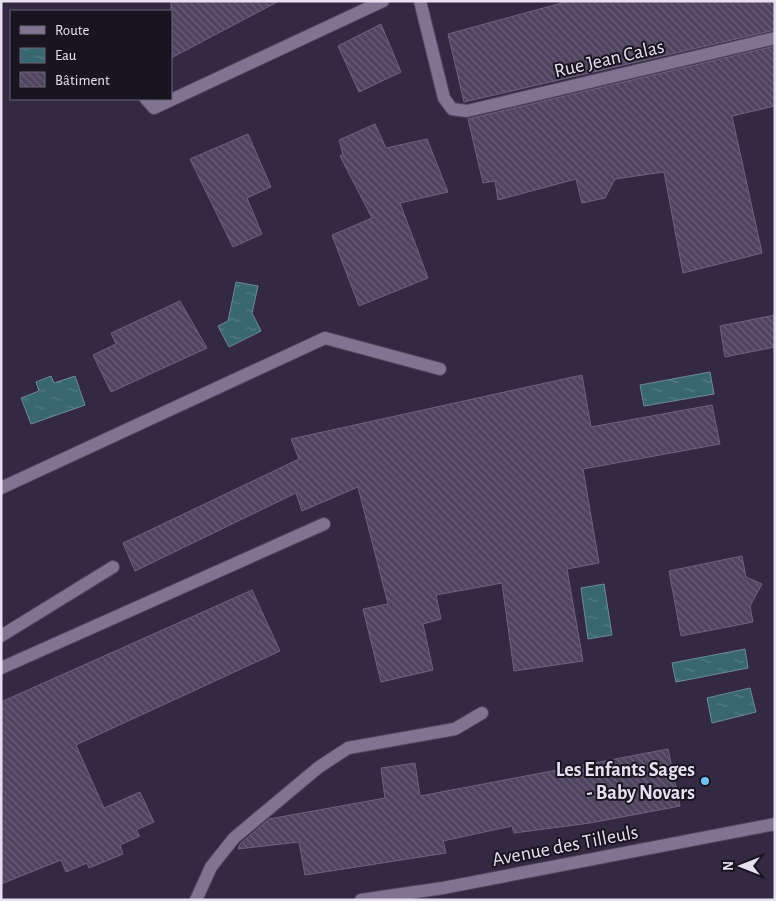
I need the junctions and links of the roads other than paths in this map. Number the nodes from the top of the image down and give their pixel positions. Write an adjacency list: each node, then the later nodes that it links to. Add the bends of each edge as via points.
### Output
1 (383, 1): 6 (street)
2 (420, 1): 3 (street, Rue Jean Calas, via 444,98 452,109 468,111)
3 (775, 38)
4 (147, 100): 5 (street, via 154,108)
5 (171, 100)
6 (172, 100)
7 (440, 370): 8 (street, via 325,338)
8 (1, 488)
9 (324, 524): 12 (street)
10 (113, 567): 11 (street)
11 (1, 636)
12 (1, 668)
13 (482, 713): 16 (street, via 455,729 348,748 319,767 234,838 211,867)
14 (775, 824): 15 (street, Avenue des Tilleuls)
15 (444, 894): 17 (street, Avenue des Tilleuls)
16 (196, 900)
17 (361, 900)

